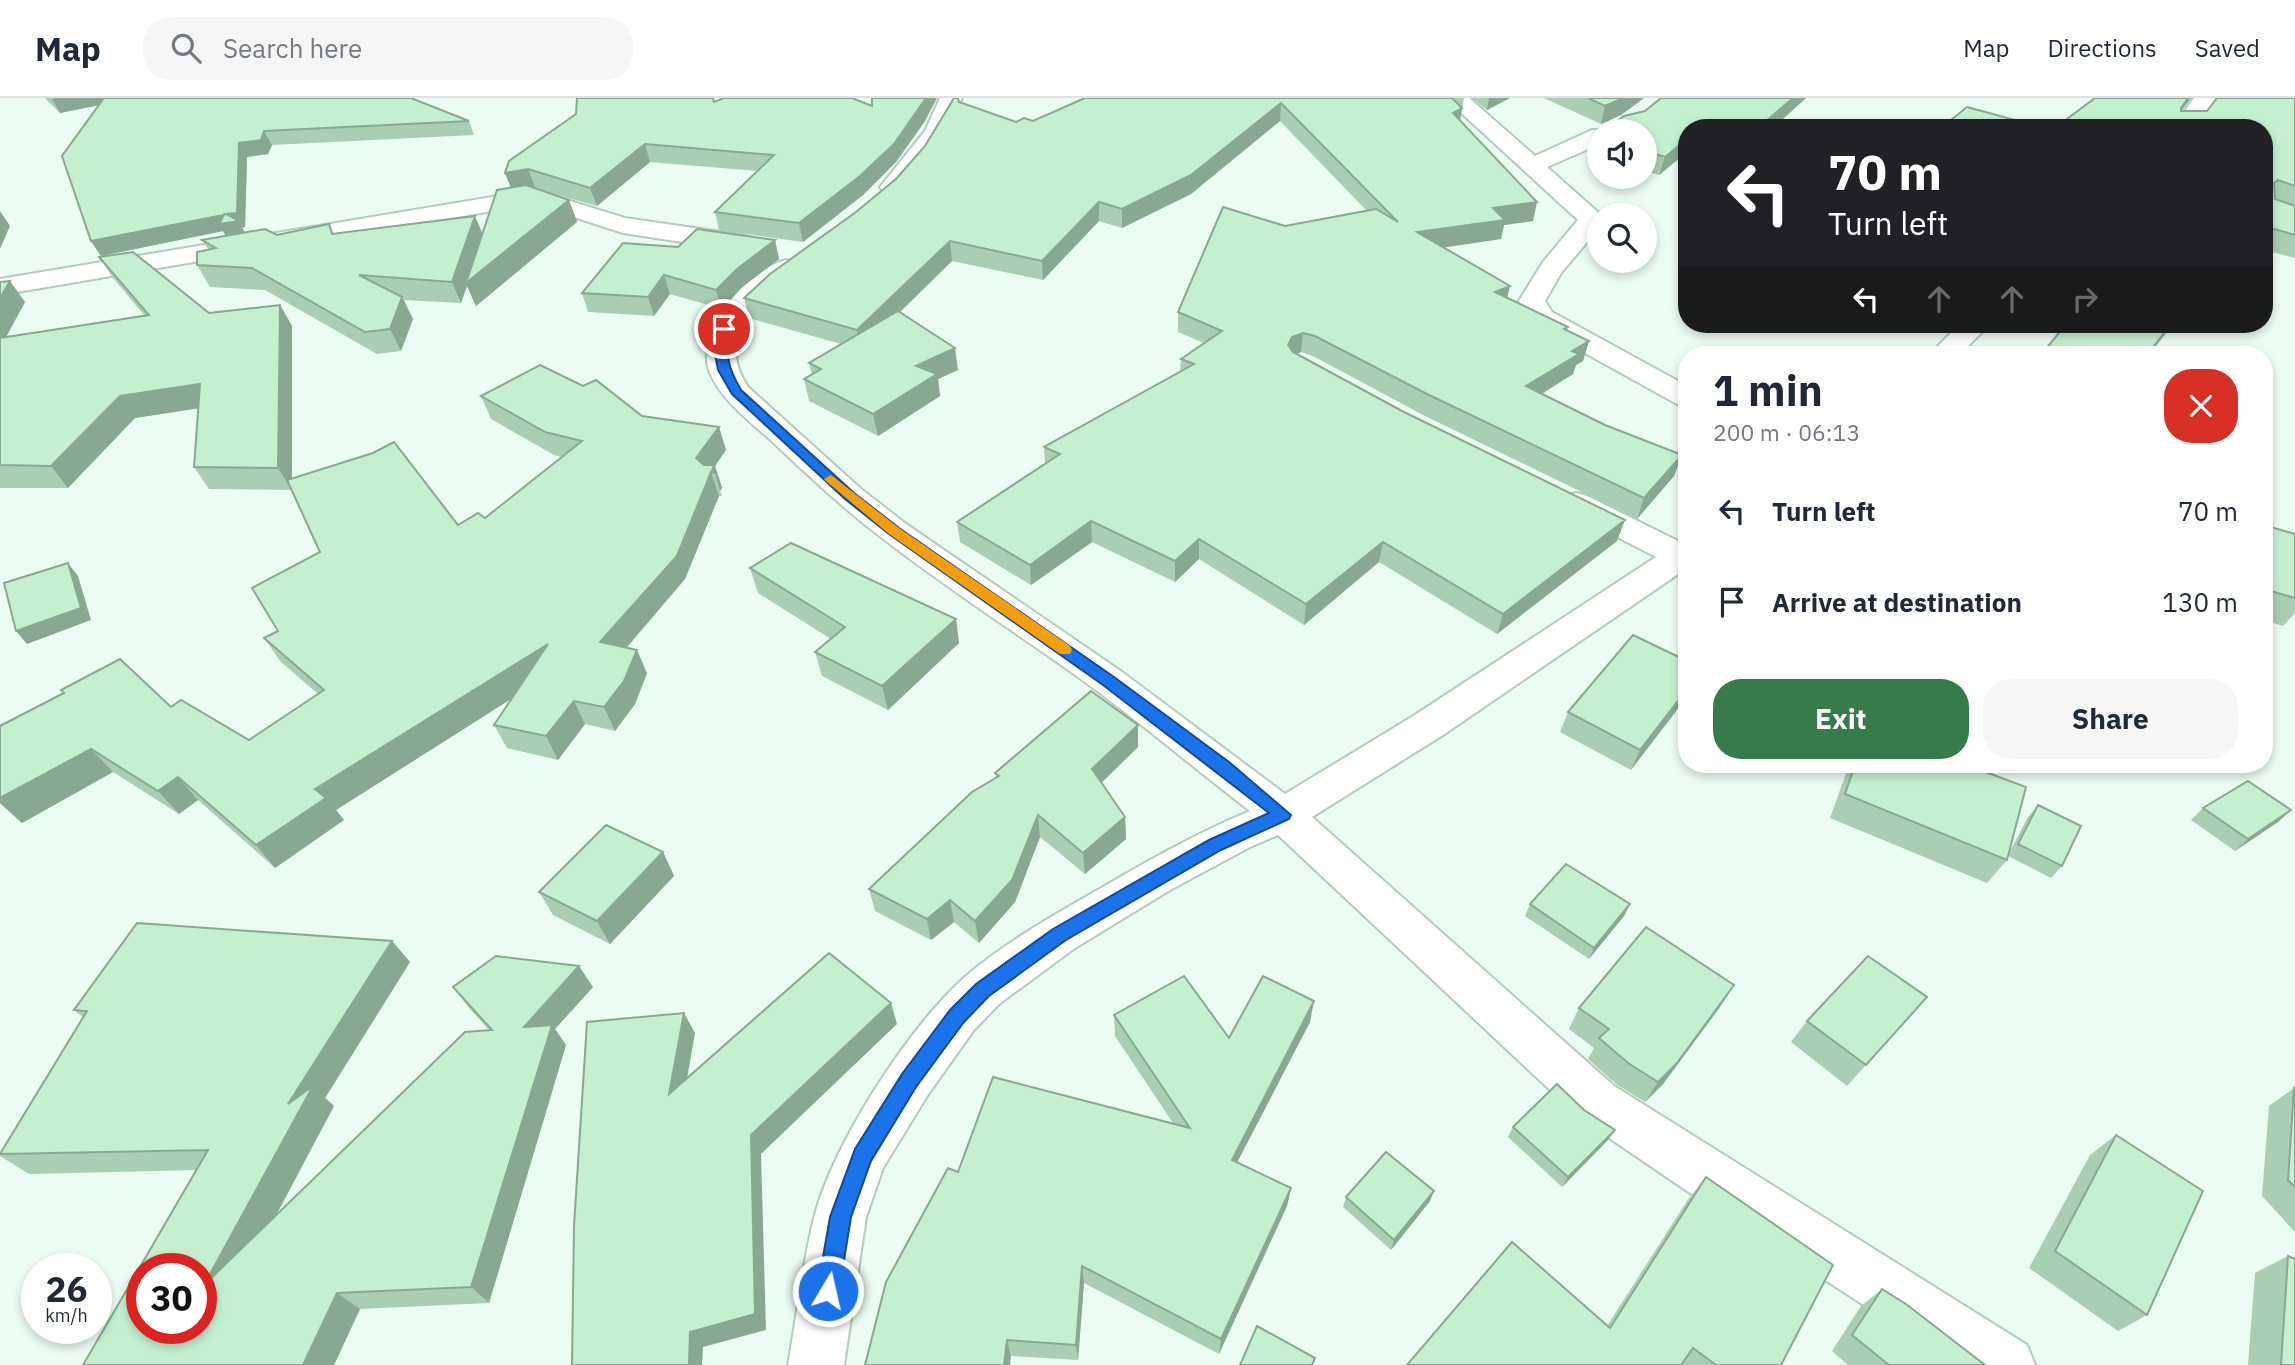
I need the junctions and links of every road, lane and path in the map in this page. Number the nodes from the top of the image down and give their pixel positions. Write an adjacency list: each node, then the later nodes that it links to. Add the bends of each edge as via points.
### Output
1 (951, 98): 7 (street, via 935,133)
2 (1456, 98): 6 (street)
3 (2204, 98): 4 (street)
4 (2189, 119)
5 (1587, 141): 6 (street)
6 (1531, 166): 11 (street, via 1591,219 1539,285 1532,301 1541,317)
7 (876, 202)
8 (0, 287): 15 (street, via 534,197 640,229 809,253 767,282 724,329 723,370 736,392 894,531 1109,681)
9 (1966, 333): 10 (street)
10 (1953, 346)
11 (1678, 393)
12 (1546, 488): 13 (street)
13 (1678, 551)
14 (1678, 558): 15 (street, via 1429,725)
15 (1283, 815): 16 (street, via 1235,835 1059,935 983,990 957,1016 909,1080 862,1156 840,1217); 17 (street, via 1597,1102)
16 (816, 1365)
17 (2007, 1365)

